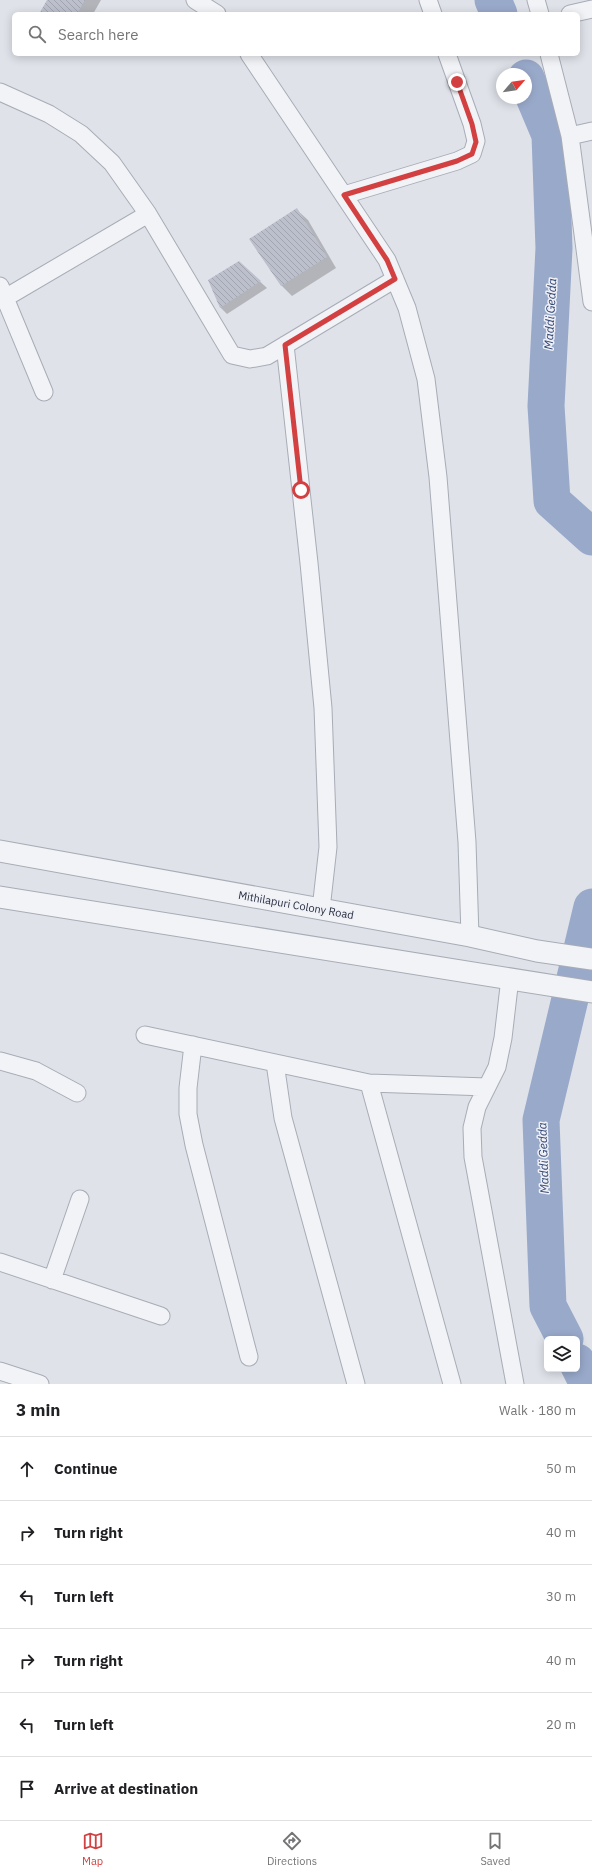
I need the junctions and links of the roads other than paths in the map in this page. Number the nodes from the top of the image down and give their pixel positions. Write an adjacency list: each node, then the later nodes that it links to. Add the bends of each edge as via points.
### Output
1 (195, 0): 5 (street)
2 (428, 0): 6 (street)
3 (536, 0): 7 (street)
4 (592, 9): 8 (street)
5 (214, 12)
6 (432, 12)
7 (539, 12)
8 (579, 12)
9 (250, 56): 15 (street)
10 (448, 56): 15 (street, via 472,124 476,142 472,154 457,161)
11 (550, 56): 14 (street)
12 (0, 92): 16 (street, via 49,114 81,134 112,163)
13 (592, 131): 14 (street)
14 (570, 136): 19 (street)
15 (344, 195): 17 (street, via 387,260)
16 (148, 214): 18 (street); 20 (street, via 232,355 250,359 267,356)
17 (395, 279): 20 (street); 25 (street, via 407,308 426,380 437,470 467,842)
18 (2, 292): 21 (street)
19 (592, 302)
20 (285, 345): 24 (street, via 323,708 328,847)
21 (44, 392)
22 (0, 851): 24 (street, Mithilapuri Colony Road)
23 (0, 897): 27 (street)
24 (321, 909): 25 (street, Mithilapuri Colony Road)
25 (470, 936): 26 (street, Mithilapuri Colony Road, via 537,951)
26 (592, 959)
27 (510, 978): 28 (street); 34 (street, via 497,1067)
28 (592, 992)
29 (145, 1035): 30 (street)
30 (193, 1045): 32 (street); 40 (street, via 188,1088 188,1114 192,1137)
31 (0, 1061): 35 (street, via 36,1071)
32 (274, 1063): 33 (street); 43 (street, via 283,1118)
33 (369, 1083): 34 (street); 44 (street)
34 (487, 1087): 45 (street, via 477,1107 472,1128 473,1156)
35 (77, 1093)
36 (80, 1199): 38 (street)
37 (0, 1262): 38 (street)
38 (52, 1280): 39 (street)
39 (161, 1316)
40 (249, 1356)
41 (0, 1371): 42 (street)
42 (40, 1384)
43 (356, 1384)
44 (452, 1384)
45 (515, 1384)

